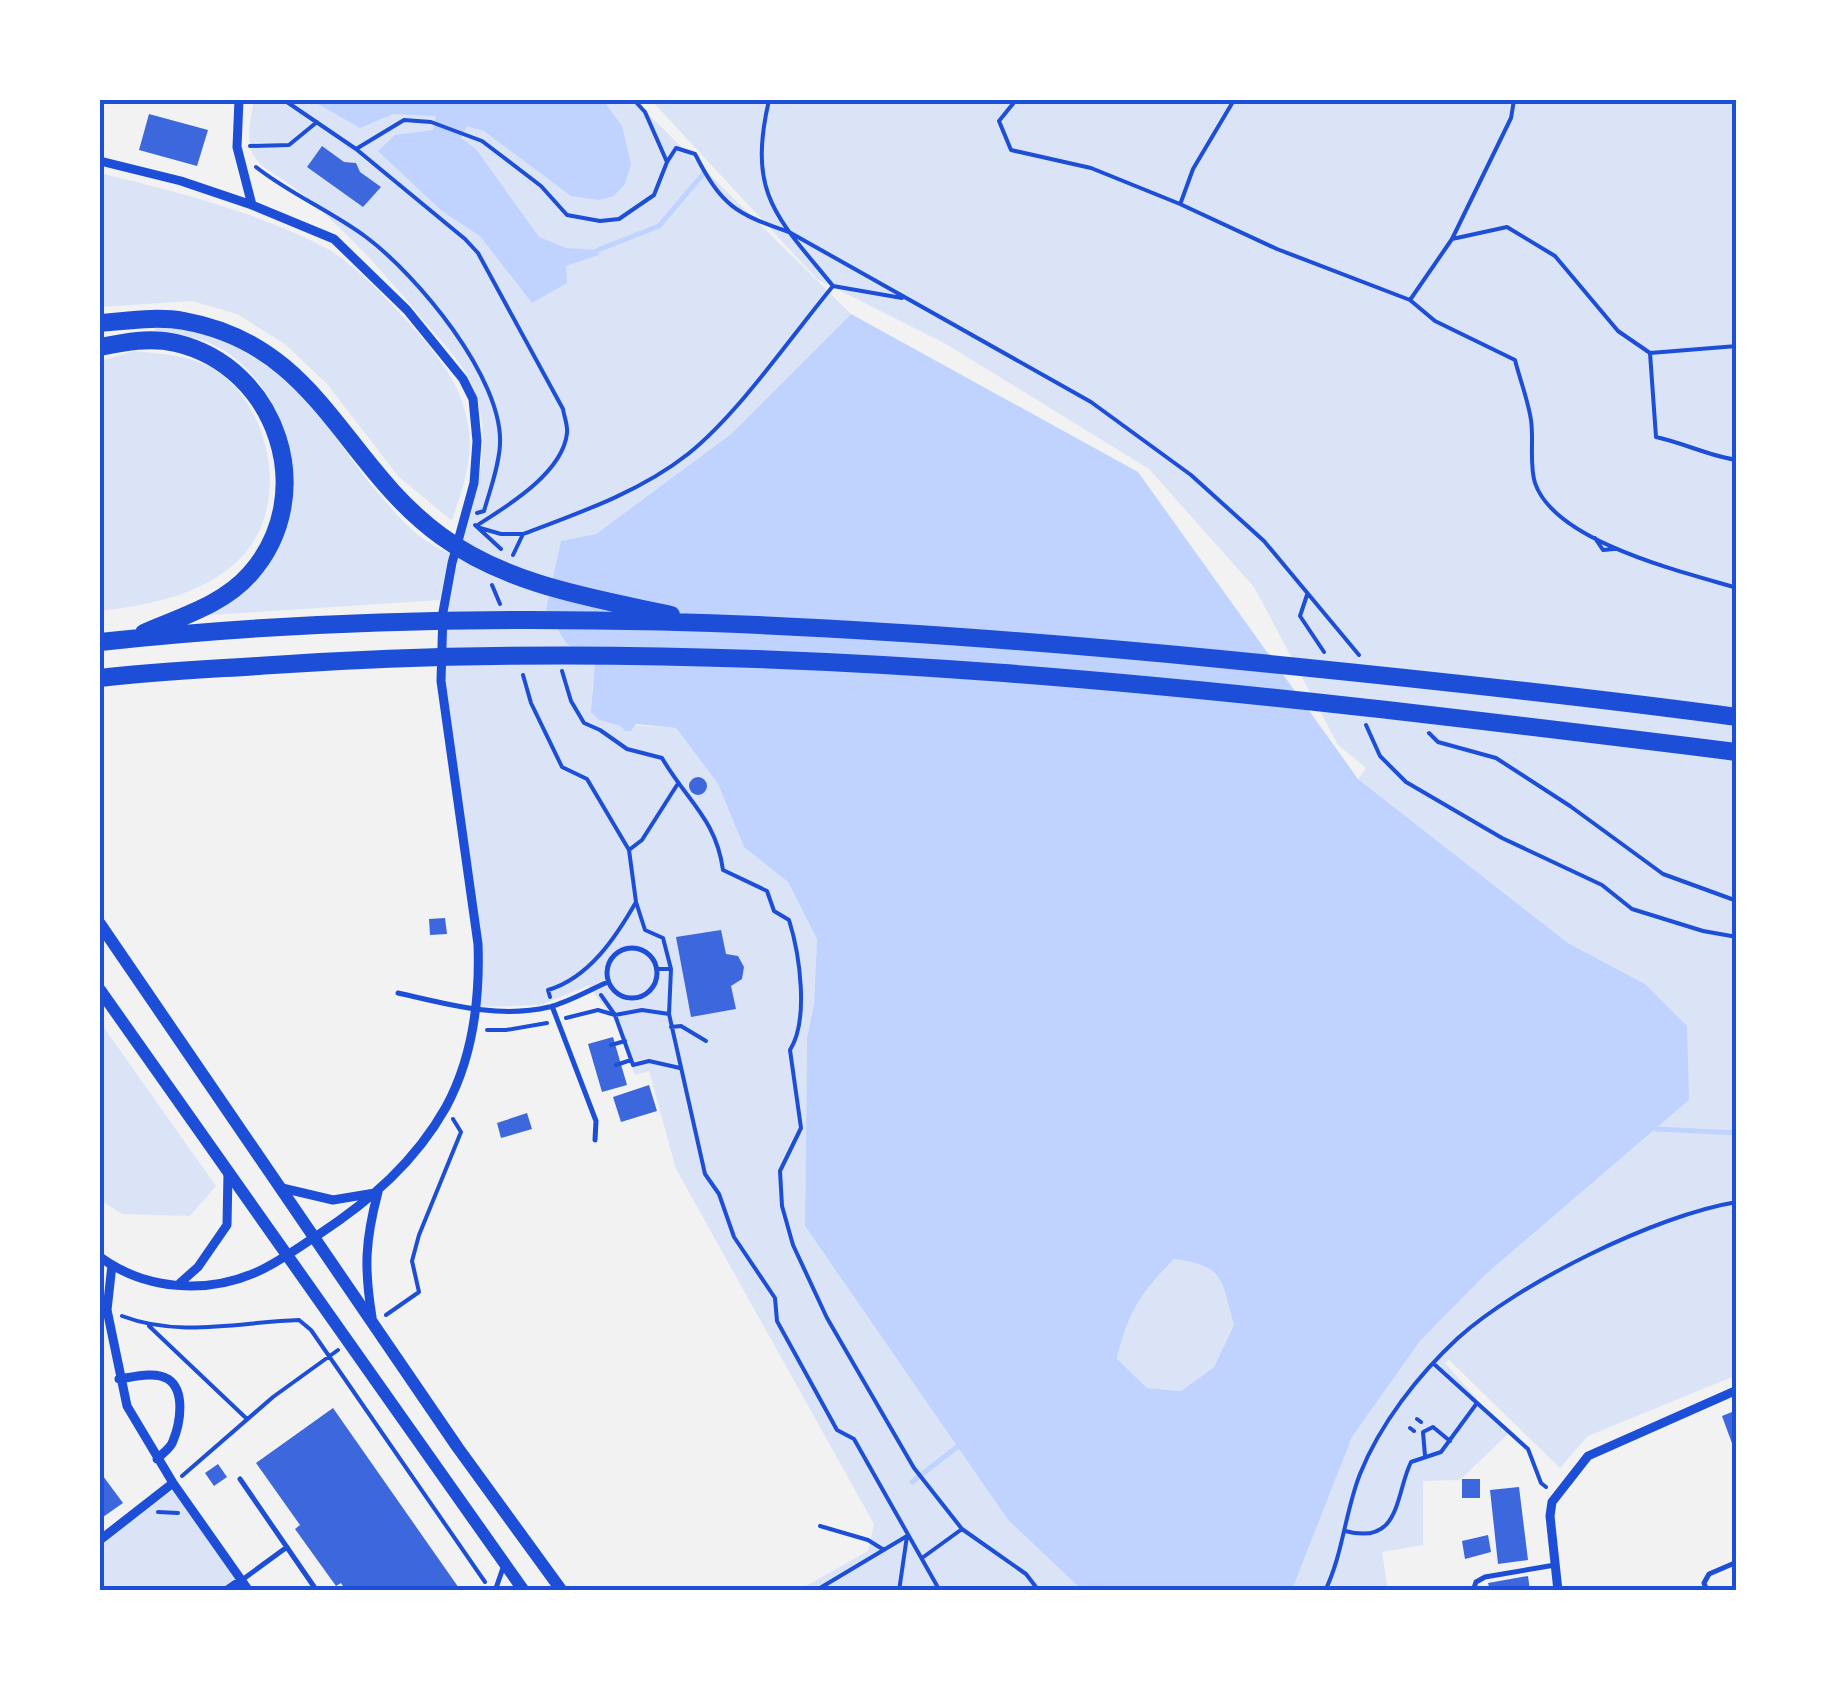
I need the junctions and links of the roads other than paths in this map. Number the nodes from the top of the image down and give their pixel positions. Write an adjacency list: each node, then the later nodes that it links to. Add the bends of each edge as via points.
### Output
1 (239, 100): 3 (street, via 237,148)
2 (100, 160): 3 (street)
3 (252, 205): 17 (street, via 334,239 407,310 473,399 474,483 444,612 441,681 478,944)
4 (100, 322): 6 (highway, via 180,320 224,330 263,349 321,402 405,506 466,553 522,579)
5 (100, 347): 7 (highway, via 174,342 220,362 265,404 286,470 270,548 249,576 220,600)
6 (706, 622): 7 (highway, via 385,622); 10 (highway, via 1061,644)
7 (129, 639): 8 (highway)
8 (100, 642)
9 (100, 678): 11 (highway, via 387,657 631,654 890,663)
10 (1737, 716)
11 (1737, 752)
12 (100, 924): 20 (main road)
13 (608, 982): 13 (lane, via 610,961 622,950 642,950 657,970 653,988 637,998 622,996); 16 (lane)
14 (100, 990): 19 (main road)
15 (398, 994): 17 (lane)
16 (552, 1006): 17 (lane); 18 (lane, via 596,1121)
17 (477, 1009): 21 (street, via 446,1106 418,1152)
18 (595, 1140)
19 (228, 1173): 23 (main road); 26 (street, via 227,1226)
20 (282, 1188): 21 (street, via 333,1200); 22 (main road)
21 (378, 1192): 22 (street); 27 (street, via 364,1270)
22 (314, 1237): 23 (street); 27 (main road)
23 (287, 1254): 26 (street, via 226,1282); 35 (main road)
24 (100, 1256): 25 (street)
25 (112, 1265): 26 (street, via 158,1285); 28 (street, via 107,1310)
26 (178, 1285)
27 (374, 1327): 44 (main road)
28 (119, 1379): 30 (street); 30 (street, via 155,1375 178,1392 173,1444)
29 (1737, 1390): 37 (street, via 1588,1456 1556,1493 1550,1516)
30 (157, 1459): 32 (street)
31 (240, 1479): 34 (lane)
32 (173, 1483): 33 (street); 38 (street)
33 (100, 1540)
34 (287, 1547): 38 (lane); 41 (lane)
35 (505, 1562): 42 (lane); 43 (main road)
36 (1737, 1562): 47 (lane, via 1709,1574)
37 (1555, 1564): 45 (lane, via 1485,1576); 46 (street)
38 (242, 1580): 39 (street); 40 (street)
39 (226, 1591)
40 (249, 1591)
41 (317, 1591)
42 (493, 1591)
43 (524, 1591)
44 (562, 1591)
45 (1474, 1591)
46 (1558, 1591)
47 (1707, 1591)

